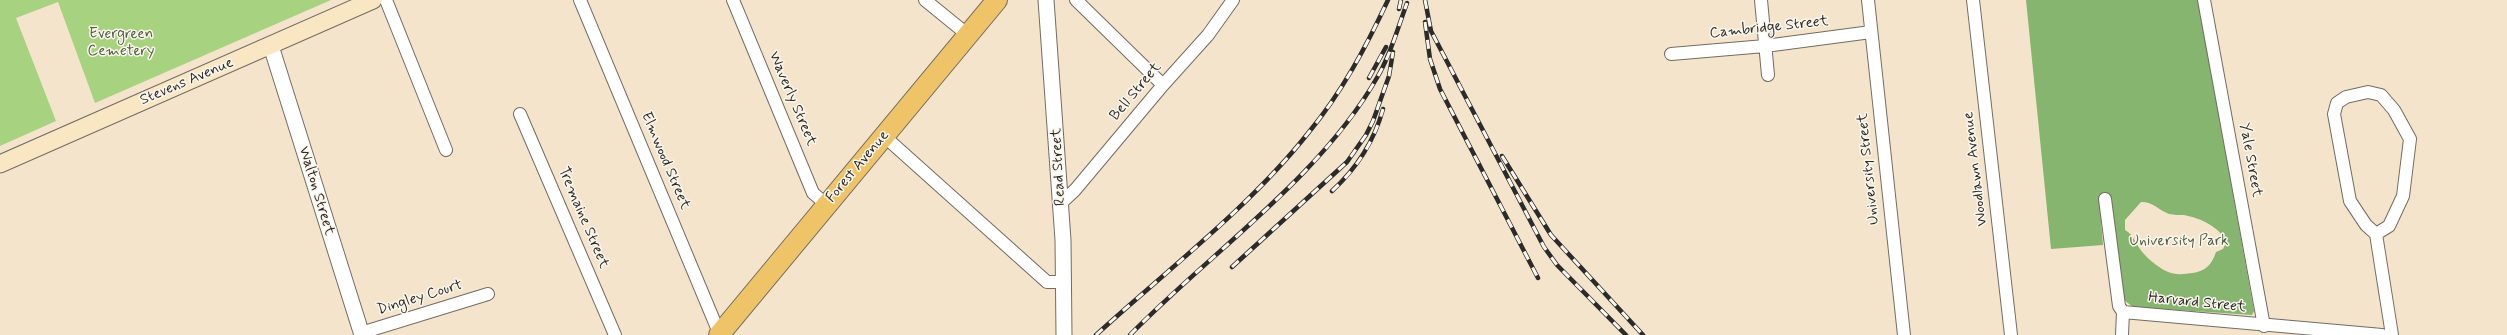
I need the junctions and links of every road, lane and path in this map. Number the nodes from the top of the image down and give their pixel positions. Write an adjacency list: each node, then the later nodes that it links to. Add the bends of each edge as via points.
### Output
1 (386, 0): 23 (street)
2 (580, 0): 35 (street, Elmwood Street)
3 (733, 0): 27 (street, Waverly Street, via 813,193)
4 (925, 0): 15 (street)
5 (997, 0): 15 (highway, Forest Avenue)
6 (1046, 0): 26 (street, Read Street)
7 (1076, 0): 20 (street)
8 (1233, 0): 20 (street, Bell Street, via 1208,35)
9 (1762, 0): 17 (street)
10 (1868, 0): 14 (street, University Street)
11 (1973, 0): 38 (street, Woodlawn Avenue)
12 (2204, 0): 32 (street, Yale Street)
13 (370, 1): 16 (main road, Stevens Avenue)
14 (1871, 32): 17 (street, Cambridge Street); 37 (street, University Street)
15 (968, 35): 22 (highway, Forest Avenue)
16 (272, 46): 24 (main road, Stevens Avenue); 33 (street, Walton Street)
17 (1765, 46): 18 (street, Cambridge Street); 19 (street)
18 (1671, 54)
19 (1768, 76)
20 (1163, 84): 26 (street, Bell Street, via 1075,190)
21 (520, 114): 34 (street, Tremaine Street)
22 (884, 136): 27 (highway, Forest Avenue); 29 (street, via 1048,282)
23 (446, 150)
24 (0, 164)
25 (2105, 199): 31 (street, via 2118,306)
26 (1061, 203): 29 (street, Read Street)
27 (826, 205): 35 (highway, Forest Avenue)
28 (2376, 234): 28 (street, via 2389,226 2403,196 2410,138 2389,104 2380,95 2368,92 2346,97 2337,104 2334,114 2350,201 2366,225); 41 (street)
29 (1063, 282): 36 (street, Read Street)
30 (488, 294): 33 (street, Dingley Court)
31 (2124, 312): 32 (street, Harvard Street); 39 (street)
32 (2264, 326): 40 (street, Harvard Street)
33 (362, 334)
34 (615, 335)
35 (719, 335)
36 (1064, 335)
37 (1904, 335)
38 (2011, 335)
39 (2122, 335)
40 (2382, 335)
41 (2392, 335)

